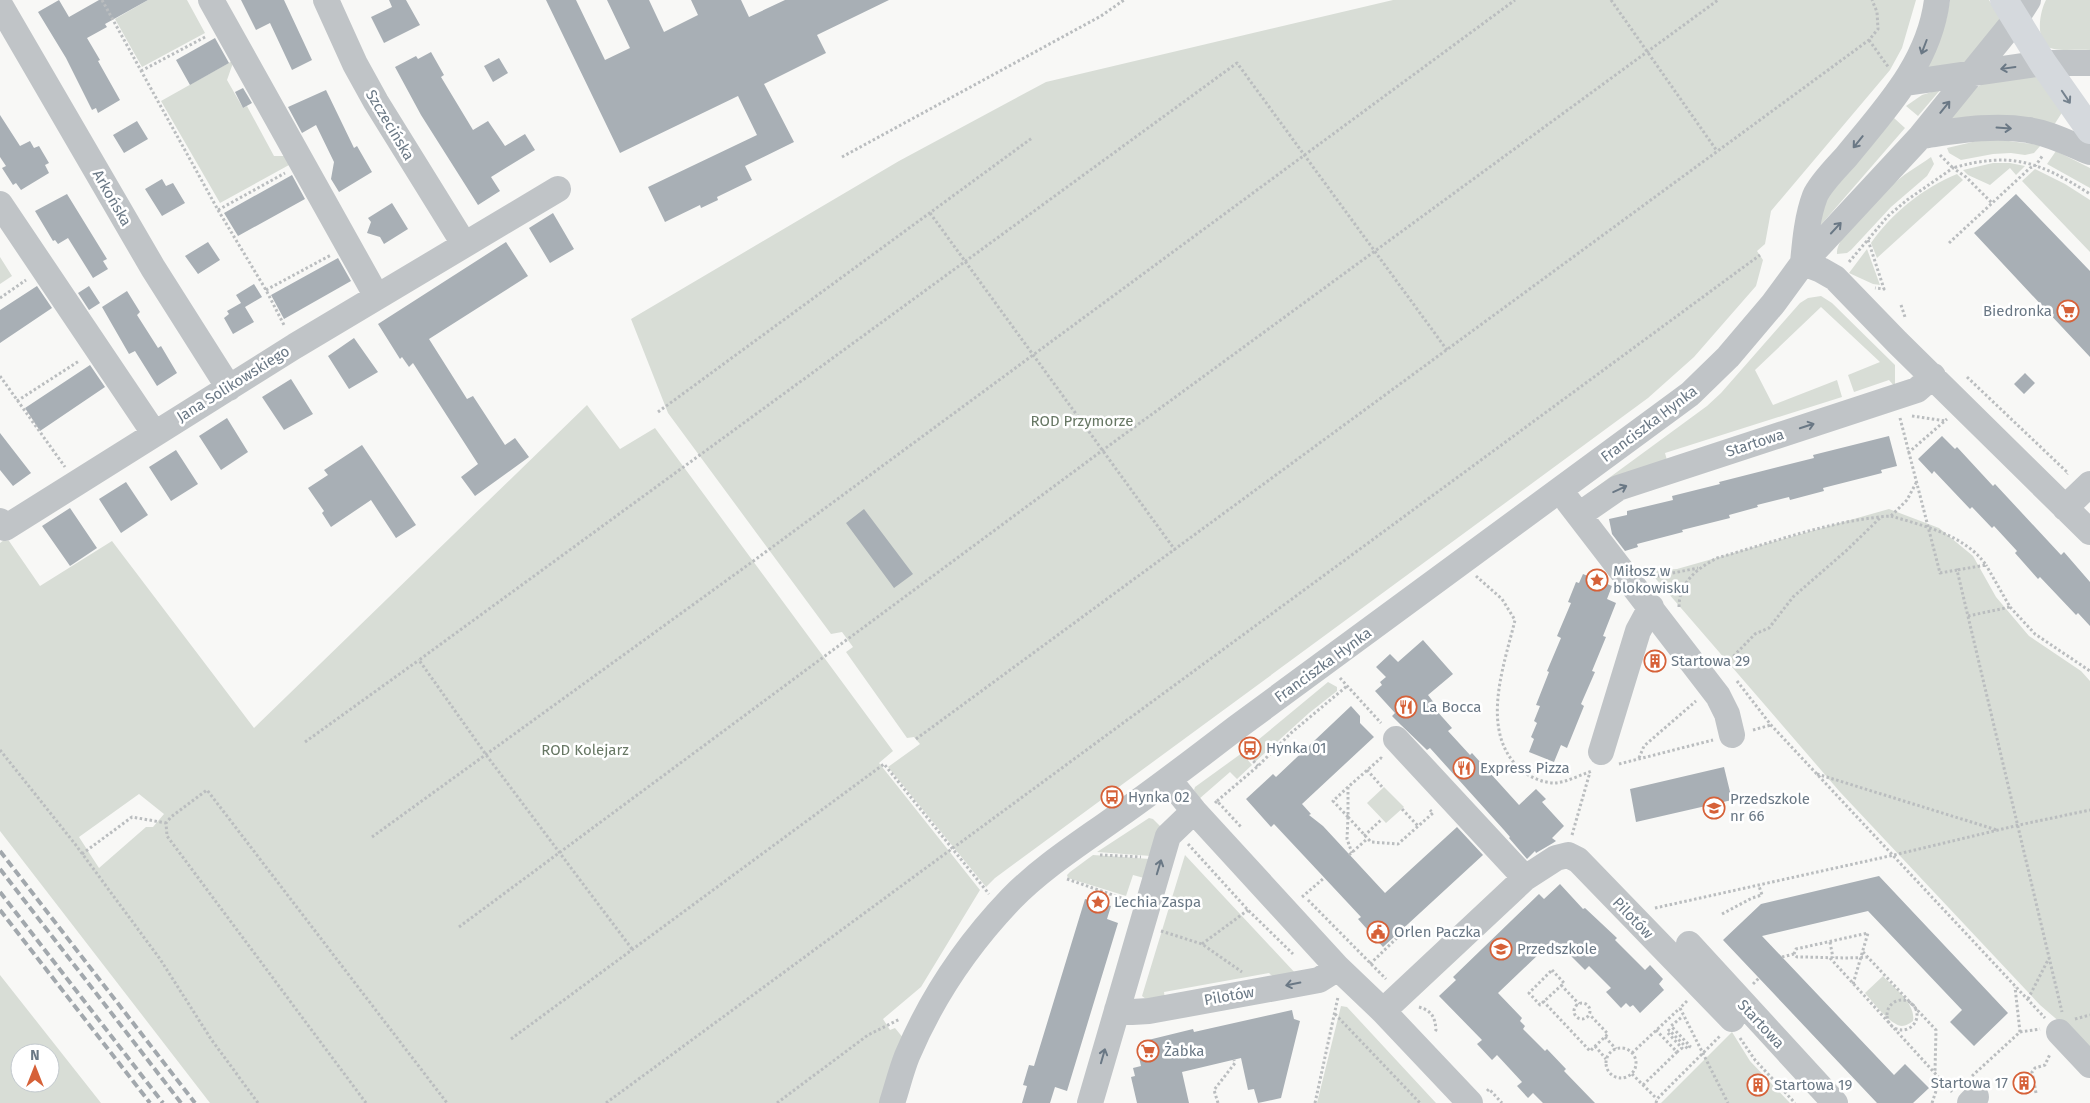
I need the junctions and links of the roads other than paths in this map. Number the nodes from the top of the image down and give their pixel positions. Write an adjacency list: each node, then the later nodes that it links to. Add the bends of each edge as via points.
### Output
1 (8, 0): 5 (street)
2 (211, 0): 18 (street)
3 (326, 0): 16 (street, Szczecińska, via 376,102)
4 (1937, 0): 10 (street, one-way to 10, via 1922,52)
5 (0, 4): 20 (street, Arkońska, via 153,268)
6 (2016, 6): 7 (main road); 9 (street, Franciszka Hynka)
7 (2043, 63): 8 (street); 9 (street, one-way to 9); 11 (main road, one-way to 11)
8 (2090, 63)
9 (1972, 73): 10 (street); 12 (street, Franciszka Hynka, one-way to 9)
10 (1898, 76): 17 (street, one-way to 17, via 1816,195 1806,233)
11 (2090, 130)
12 (1929, 144): 13 (street, one-way to 13, via 1987,127 2029,130); 17 (street, Franciszka Hynka, one-way to 12)
13 (2090, 152)
14 (558, 189): 16 (street, Jana Solikowskiego)
15 (0, 204): 21 (street)
16 (464, 244): 18 (street, Jana Solikowskiego)
17 (1803, 263): 19 (street, via 1835,278); 23 (street, Franciszka Hynka, via 1773,304 1711,375)
18 (377, 297): 20 (street, Jana Solikowskiego)
19 (1933, 376): 24 (street); 25 (street, Startowa, one-way to 19, via 1618,488 1917,390)
20 (229, 388): 21 (street, Jana Solikowskiego)
21 (154, 433): 26 (street, Jana Solikowskiego, via 77,484)
22 (2090, 484): 24 (street)
23 (1560, 491): 25 (street); 32 (street, Franciszka Hynka)
24 (2066, 508): 27 (street)
25 (1579, 515): 28 (street)
26 (2, 525)
27 (2090, 532)
28 (1661, 608): 29 (street, via 1718,696); 31 (street, via 1638,631)
29 (1732, 735)
30 (1396, 739): 34 (street)
31 (1601, 765)
32 (1169, 780): 33 (street); 42 (street, Franciszka Hynka, via 1040,873 1001,911 956,967 931,1009 907,1057)
33 (1206, 806): 36 (street, via 1295,903); 38 (street, one-way to 33, via 1168,836)
34 (1526, 878): 37 (street, Pilotów); 39 (street, Pilotów, via 1556,858 1568,855 1578,860 1701,988)
35 (1689, 944): 45 (street, Startowa)
36 (1339, 981): 37 (street); 38 (street, Pilotów, one-way to 38, via 1319,980 1149,1011)
37 (1392, 1002): 44 (street)
38 (1117, 1010): 43 (street, one-way to 38)
39 (1731, 1027)
40 (2062, 1027): 41 (street)
41 (2090, 1065)
42 (892, 1103)
43 (1090, 1103)
44 (1470, 1103)
45 (1835, 1103)

